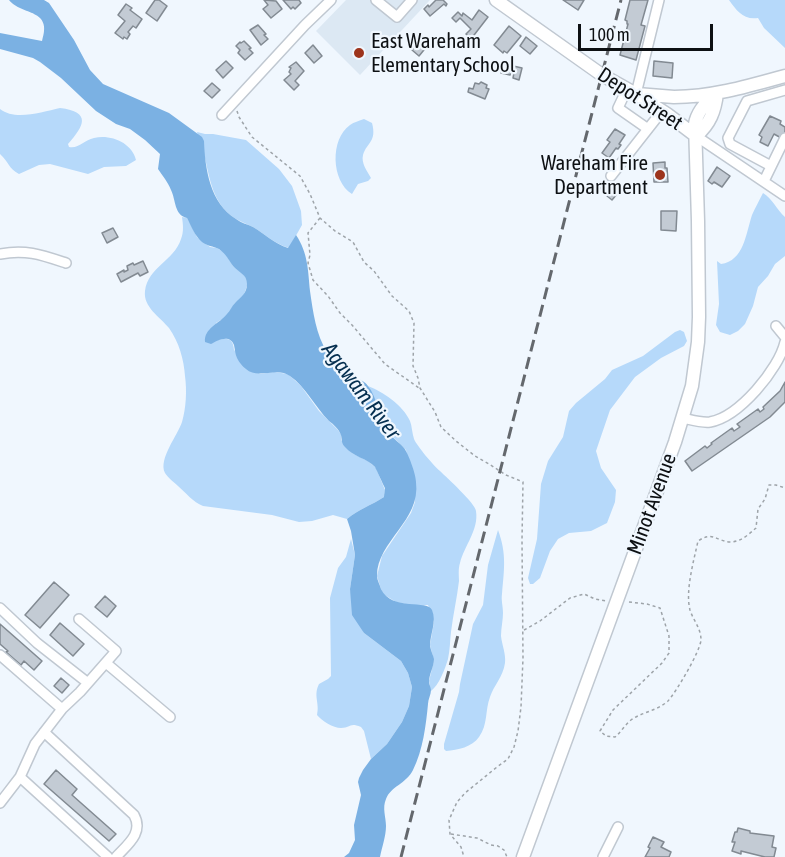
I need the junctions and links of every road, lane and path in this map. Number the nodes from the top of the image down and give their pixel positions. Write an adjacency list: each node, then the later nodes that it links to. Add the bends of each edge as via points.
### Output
1 (331, 0): 10 (street)
2 (376, 0): 3 (street, via 397,17)
3 (412, 0)
4 (496, 0): 8 (main road, Depot Street)
5 (658, 0): 8 (street)
6 (785, 78): 9 (main road)
7 (785, 90): 16 (street, via 747,101 728,138 730,144)
8 (631, 91): 9 (main road, via 674,96); 11 (main road, Depot Street); 13 (street, via 618,108)
9 (717, 93): 14 (main road, via 706,127)
10 (234, 103): 12 (street); 20 (path, via 252,136 300,176)
11 (662, 111): 13 (street); 14 (main road, Depot Street)
12 (222, 115)
13 (648, 129): 17 (street)
14 (696, 136): 18 (street); 27 (main road, Minot Avenue, via 698,342)
15 (785, 138): 16 (street)
16 (771, 166): 18 (street)
17 (611, 176)
18 (764, 181): 19 (street)
19 (785, 196)
20 (320, 218): 26 (path, via 353,242 364,262 409,310 414,323 412,366); 26 (path, via 308,233 308,263 313,280 385,364)
21 (0, 254): 22 (street, via 30,252)
22 (66, 263)
23 (776, 326): 24 (street)
24 (785, 337)
25 (785, 342): 27 (street, via 764,382 733,411 710,422)
26 (420, 388): 32 (path, via 441,426 456,441 523,482)
27 (683, 418): 29 (main road, Minot Avenue)
28 (785, 488): 29 (path, via 769,485 758,509 756,528 749,535 732,542 705,536 698,542 688,599 700,631 696,654 668,700 628,722 615,737 600,731 613,710 669,653 669,636 660,608)
29 (616, 602): 32 (path, via 584,594 570,598); 47 (main road, Minot Avenue)
30 (0, 608): 35 (street)
31 (79, 619): 34 (street, via 116,651)
32 (523, 631): 42 (path, via 521,707 514,747 508,759 458,802 449,820)
33 (0, 655): 36 (street)
34 (106, 663): 35 (street); 37 (street)
35 (88, 684): 36 (street)
36 (62, 709): 38 (street)
37 (170, 717)
38 (44, 732): 39 (street, via 34,744); 44 (street, via 135,815 135,835)
39 (20, 777): 40 (street); 43 (street)
40 (0, 803)
41 (618, 826): 48 (street)
42 (450, 834): 45 (path); 46 (path, via 498,846)
43 (108, 857)
44 (116, 857)
45 (464, 857)
46 (507, 857)
47 (523, 857)
48 (603, 857)

